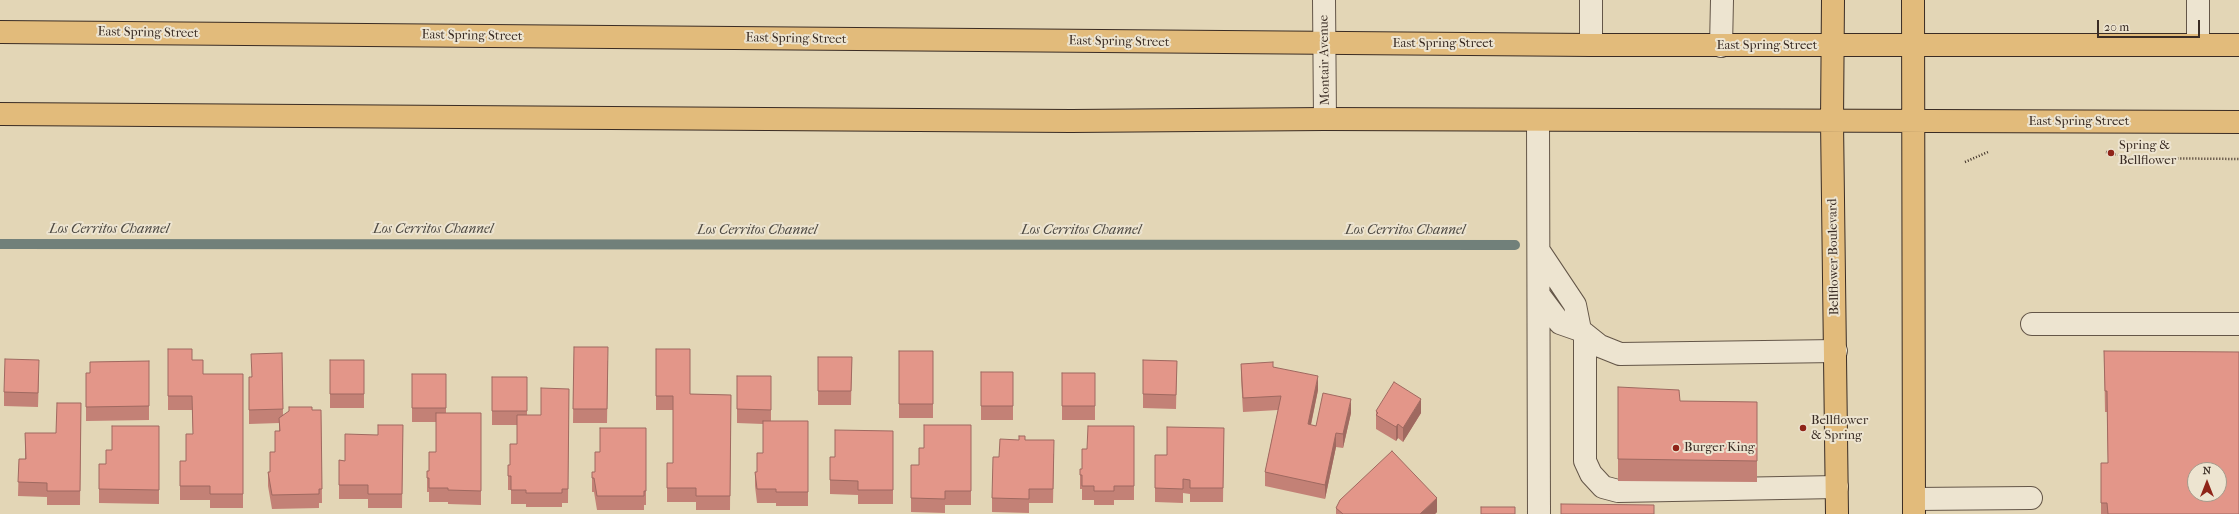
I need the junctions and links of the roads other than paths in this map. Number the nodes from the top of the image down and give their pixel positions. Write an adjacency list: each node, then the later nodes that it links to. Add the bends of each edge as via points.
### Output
1 (1324, 0): 8 (street, Montair Avenue)
2 (1591, 0): 9 (street)
3 (1722, 0): 13 (street)
4 (1833, 0): 14 (main road, Bellflower Boulevard)
5 (1913, 0): 10 (main road)
6 (2198, 0): 11 (street)
7 (0, 32): 8 (main road, East Spring Street)
8 (1325, 43): 9 (main road, East Spring Street); 16 (street, Montair Avenue)
9 (1591, 45): 13 (main road, East Spring Street)
10 (1913, 45): 11 (main road, East Spring Street); 14 (main road, East Spring Street); 19 (main road)
11 (2198, 45): 12 (main road, East Spring Street)
12 (2239, 45)
13 (1721, 46): 14 (main road, East Spring Street)
14 (1832, 46): 18 (main road, Bellflower Boulevard)
15 (0, 114): 16 (main road, East Spring Street, via 1063,121)
16 (1325, 119): 17 (main road, East Spring Street)
17 (1538, 120): 18 (main road, East Spring Street); 21 (street)
18 (1832, 121): 19 (main road, East Spring Street); 26 (main road, Bellflower Boulevard)
19 (1913, 122): 20 (main road, East Spring Street); 29 (main road)
20 (2239, 122)
21 (1539, 252): 22 (street); 25 (street, via 1576,305)
22 (1539, 295): 25 (street, via 1560,322); 30 (street)
23 (2032, 324): 24 (street)
24 (2239, 324)
25 (1583, 332): 26 (street, via 1600,346 1620,354); 27 (street, via 1584,461 1591,474 1603,487 1618,491)
26 (1836, 351): 27 (main road, Bellflower Boulevard)
27 (1837, 487): 31 (main road, Bellflower Boulevard)
28 (2031, 498): 29 (street)
29 (1914, 507)
30 (1539, 514)
31 (1837, 514)

